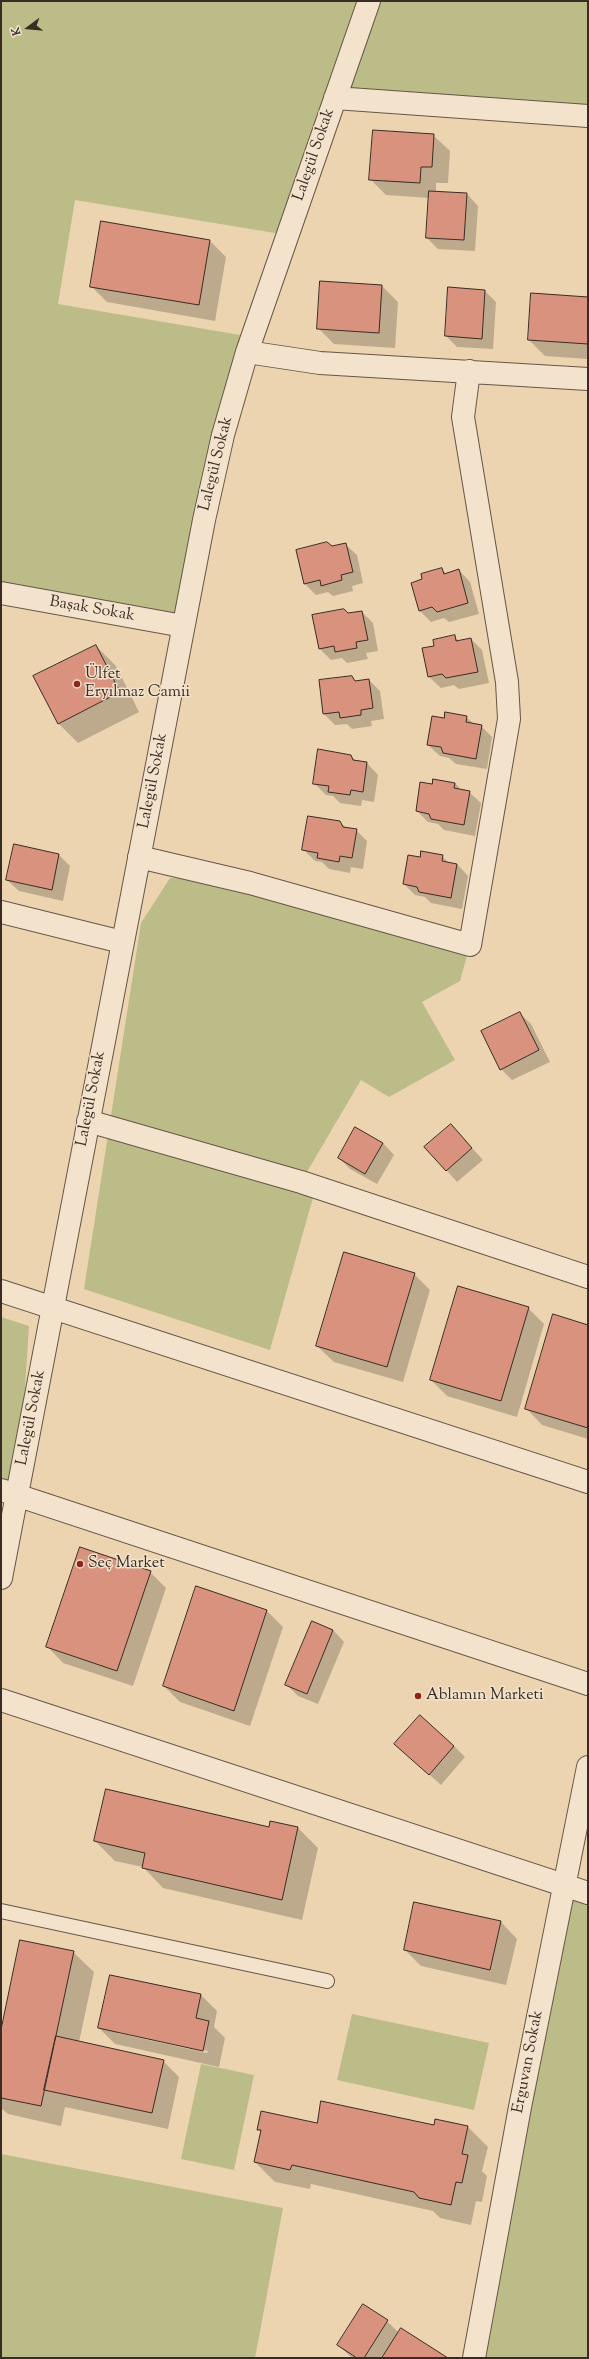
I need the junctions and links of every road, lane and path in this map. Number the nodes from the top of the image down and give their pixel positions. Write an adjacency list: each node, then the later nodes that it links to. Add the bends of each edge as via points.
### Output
1 (369, 1): 2 (street, Lalegül Sokak)
2 (335, 98): 3 (street); 4 (street, Lalegül Sokak)
3 (588, 116)
4 (247, 352): 5 (street, via 320,362); 8 (street, Lalegül Sokak, via 221,442)
5 (469, 371): 6 (street); 9 (street, via 463,417 507,682 509,719 470,945 250,883)
6 (588, 379)
7 (1, 593): 8 (street, Başak Sokak)
8 (183, 626): 9 (street, Lalegül Sokak)
9 (139, 857): 11 (street, Lalegül Sokak)
10 (1, 912): 11 (street)
11 (122, 942): 12 (street, Lalegül Sokak)
12 (88, 1121): 13 (street, via 301,1182); 15 (street, Lalegül Sokak)
13 (588, 1277)
14 (1, 1291): 15 (street)
15 (53, 1308): 16 (street); 17 (street, Lalegül Sokak)
16 (588, 1482)
17 (10, 1493): 18 (street, Lalegül Sokak); 19 (street)
18 (1, 1578)
19 (588, 1684)
20 (1, 1700): 22 (street)
21 (588, 1767): 22 (street, Erguvan Sokak)
22 (564, 1886): 23 (street); 26 (street, Erguvan Sokak)
23 (588, 1893)
24 (1, 1911): 25 (lane)
25 (327, 1981)
26 (474, 2358)

